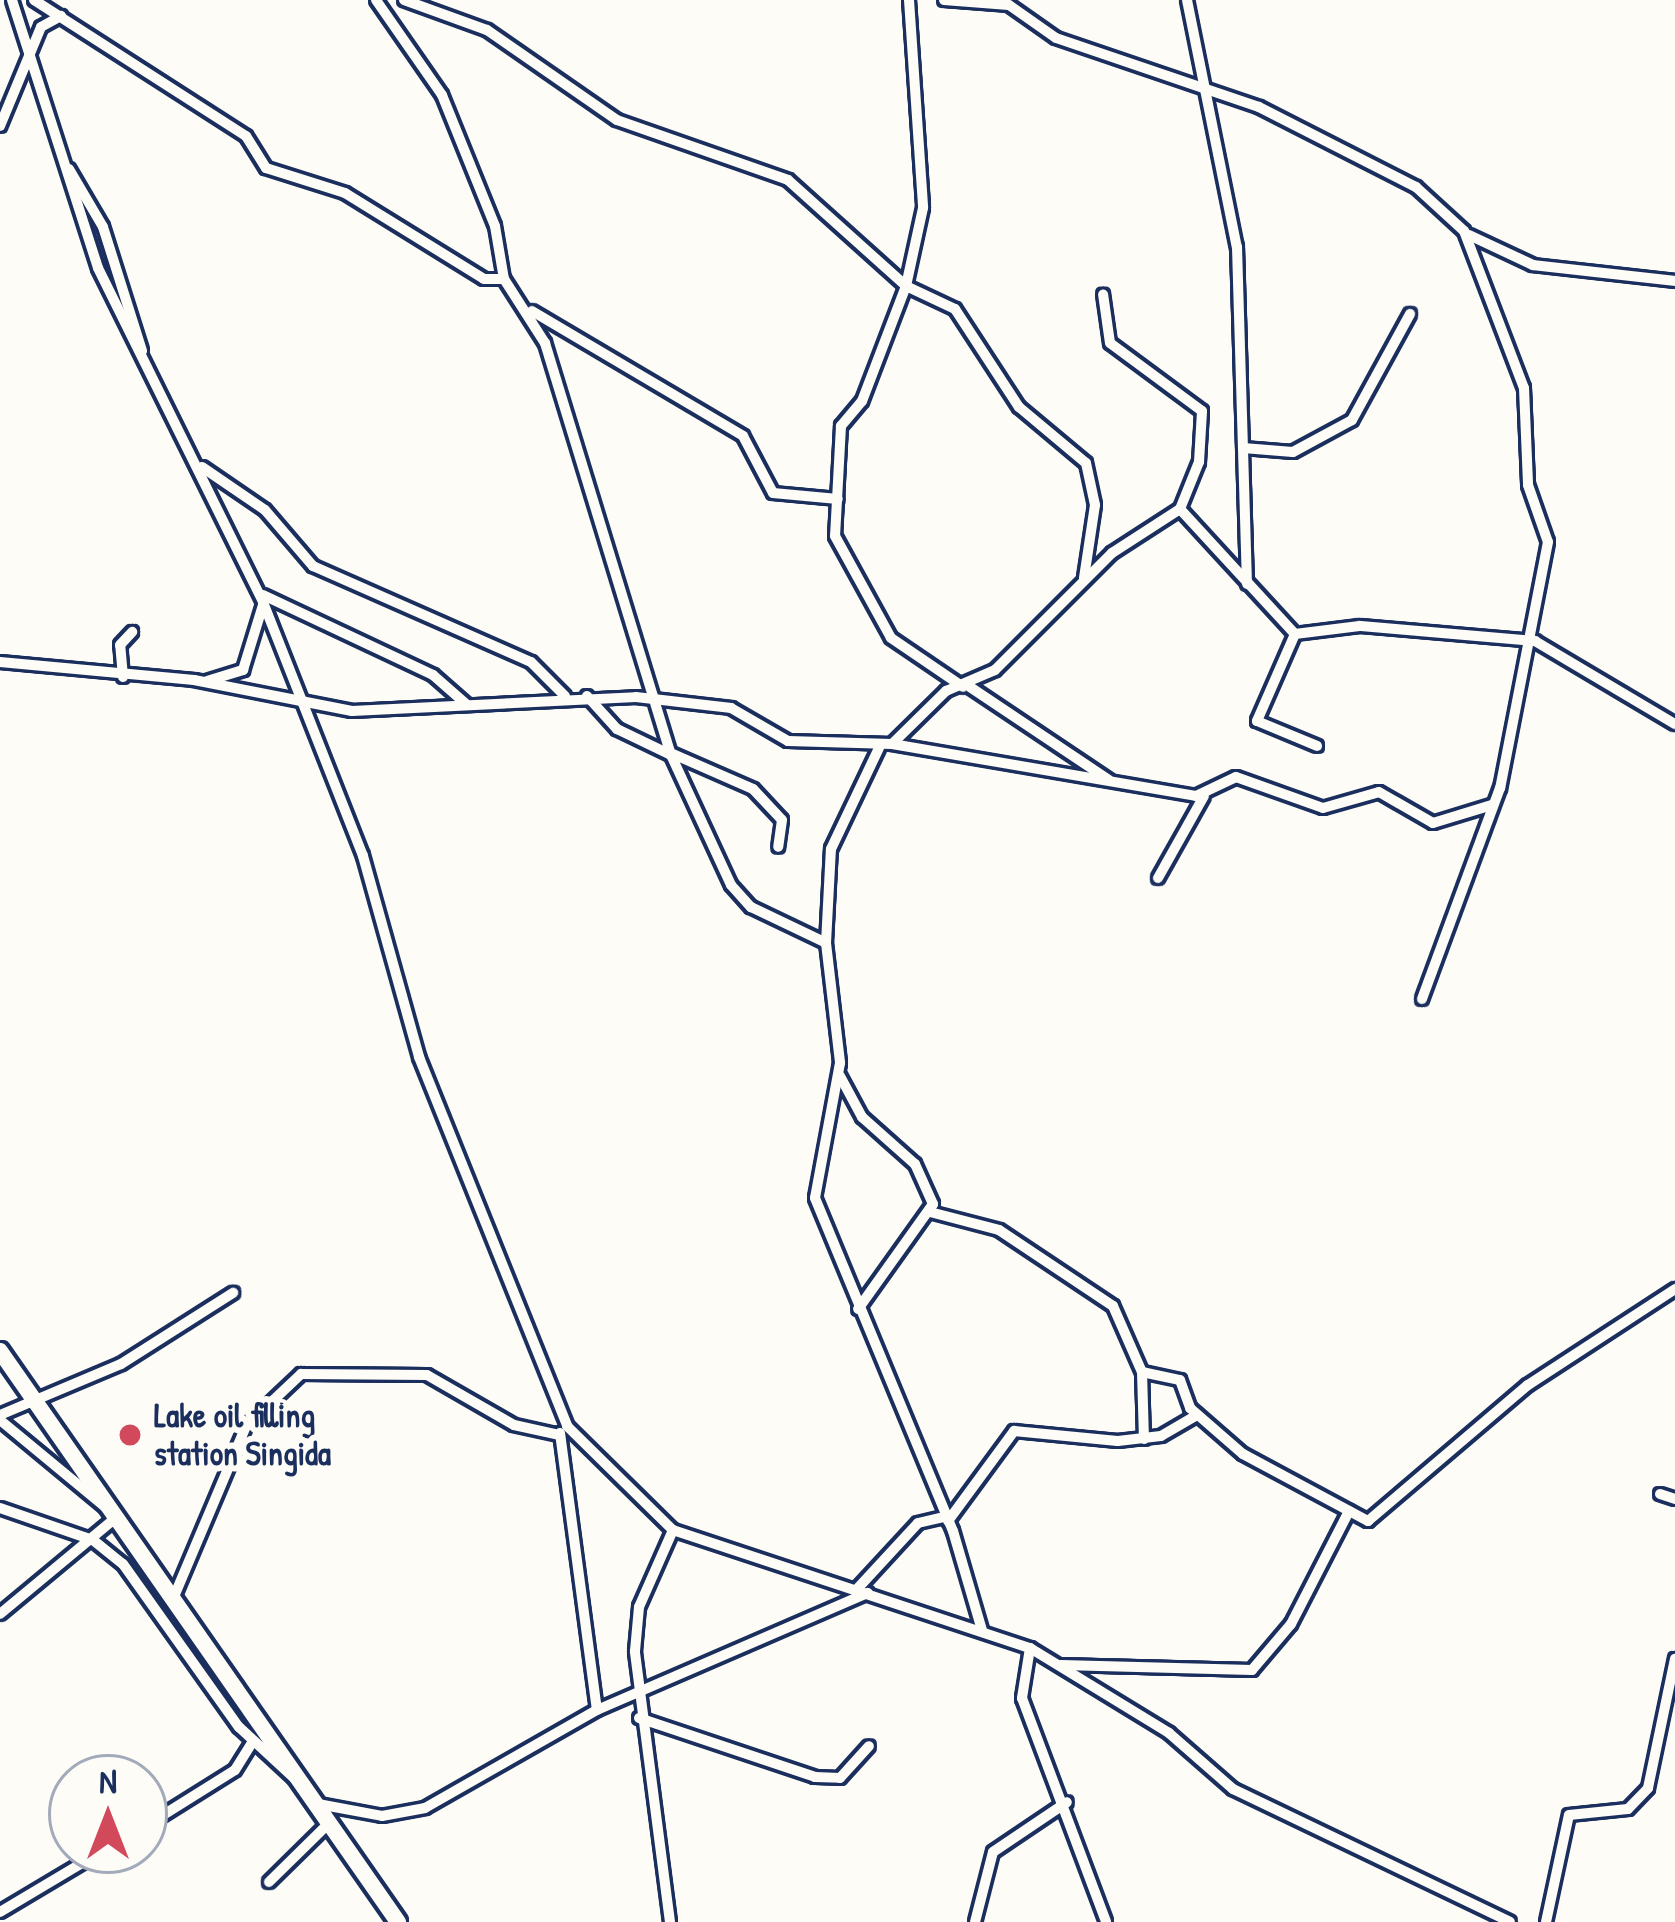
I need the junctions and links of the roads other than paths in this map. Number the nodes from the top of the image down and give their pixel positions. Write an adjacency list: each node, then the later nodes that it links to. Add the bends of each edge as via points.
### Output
1 (13, 0): 9 (street)
2 (34, 0): 8 (street)
3 (376, 0): 14 (street, via 442,95 495,226)
4 (404, 0): 16 (street, via 487,30 617,120 788,180)
5 (910, 0): 16 (street, via 923,208)
6 (944, 0): 10 (street, via 1009,5 1056,38)
7 (1186, 0): 10 (street)
8 (61, 16): 9 (street, via 41,27); 14 (street, via 246,136 266,167 345,193 484,279)
9 (29, 76): 11 (street); 12 (street)
10 (1201, 82): 13 (street, via 1370,160); 21 (street, via 1237,248)
11 (0, 126)
12 (61, 155): 20 (street); 20 (street, via 103,227)
13 (1464, 231): 15 (street, via 1533,265); 30 (street, via 1527,401 1528,485 1548,542)
14 (504, 279): 18 (street)
15 (1675, 281)
16 (906, 286): 23 (street, via 862,401 841,426); 25 (street, via 955,309 1019,407 1086,463 1095,506)
17 (1103, 294): 24 (street, via 1111,343 1202,411 1199,463)
18 (530, 310): 23 (street, via 743,436 773,493); 33 (street)
19 (1410, 314): 21 (street, via 1352,420 1293,452)
20 (143, 361): 22 (street)
21 (1243, 448): 26 (street)
22 (202, 467): 27 (street); 36 (street, via 265,510 313,566 531,662)
23 (838, 499): 35 (street, via 838,545 867,580 884,629)
24 (1180, 509): 25 (street); 26 (street)
25 (1084, 578): 35 (street)
26 (1247, 584): 29 (street)
27 (262, 598): 34 (street, via 243,670); 39 (street); 40 (street, via 433,675)
28 (132, 632): 32 (street, via 120,645)
29 (1295, 634): 30 (street, via 1360,626); 44 (street, via 1258,721)
30 (1535, 641): 42 (street); 49 (street)
31 (0, 662): 32 (street)
32 (123, 677): 34 (street)
33 (650, 677): 38 (street); 41 (street)
34 (204, 682): 39 (street)
35 (966, 686): 43 (street); 47 (street)
36 (565, 696): 37 (street); 40 (street)
37 (587, 696): 38 (street); 46 (street, via 617,729)
38 (628, 697): 41 (street)
39 (299, 700): 40 (street, via 352,711); 62 (street, via 363,856 419,1057)
40 (466, 704)
41 (656, 704): 45 (street, via 731,708 788,742); 46 (street)
42 (1675, 724)
43 (892, 744): 45 (street); 47 (street)
44 (1317, 746)
45 (879, 748): 52 (street, via 831,849)
46 (670, 753): 50 (street, via 753,789 782,820); 52 (street, via 738,898)
47 (1109, 780): 48 (street)
48 (1204, 796): 49 (street, via 1236,777 1323,808 1379,792 1432,823); 51 (street)
49 (1492, 805): 53 (street)
50 (778, 848)
51 (1158, 878)
52 (826, 943): 54 (street)
53 (1422, 999)
54 (839, 1072): 55 (street, via 855,1110 915,1164); 58 (street, via 815,1198)
55 (930, 1212): 58 (street); 60 (street, via 999,1230 1090,1286 1123,1320)
56 (1675, 1288): 70 (street, via 1528,1385 1371,1520)
57 (233, 1293): 61 (street, via 211,1316)
58 (858, 1310): 72 (street)
59 (0, 1352): 61 (highway)
60 (1142, 1372): 63 (street, via 1180,1380); 66 (street)
61 (33, 1405): 64 (street); 71 (highway)
62 (556, 1406): 65 (street); 73 (street)
63 (1197, 1414): 66 (street); 70 (street, via 1243,1454)
64 (0, 1418): 71 (street)
65 (560, 1436): 77 (street, via 514,1425 427,1375 301,1375 246,1426); 85 (street)
66 (1144, 1439): 72 (street, via 1013,1431)
67 (1660, 1495): 68 (street)
68 (1675, 1499)
69 (0, 1508): 74 (street)
70 (1349, 1510): 83 (street, via 1312,1591 1252,1670)
71 (111, 1512): 74 (street); 77 (highway)
72 (945, 1519): 76 (street, via 918,1523); 80 (street)
73 (674, 1530): 75 (street); 84 (street, via 638,1612)
74 (93, 1540): 79 (street); 87 (street, via 158,1606)
75 (833, 1582): 76 (street); 78 (street)
76 (863, 1590): 78 (street); 80 (street)
77 (173, 1599): 89 (highway)
78 (830, 1612): 84 (street)
79 (0, 1614)
80 (982, 1630): 81 (street)
81 (1030, 1648): 83 (street); 90 (street, via 1022,1698)
82 (1675, 1659): 102 (street, via 1648,1787 1628,1809 1569,1814)
83 (1058, 1665): 101 (street, via 1233,1789)
84 (638, 1697): 85 (street); 86 (street)
85 (597, 1710): 91 (street, via 425,1808 382,1816)
86 (639, 1718): 88 (street, via 815,1777 840,1778); 98 (street)
87 (253, 1741): 89 (street); 92 (street, via 235,1770)
88 (869, 1747)
89 (302, 1781): 91 (highway)
90 (1067, 1802): 99 (street, via 993,1852); 100 (street)
91 (318, 1804): 93 (highway)
92 (168, 1812)
93 (329, 1823): 95 (street); 97 (highway)
94 (64, 1874): 96 (street)
95 (269, 1882)
96 (0, 1912)
97 (398, 1922)
98 (670, 1922)
99 (975, 1922)
100 (1106, 1922)
101 (1510, 1922)
102 (1546, 1922)

